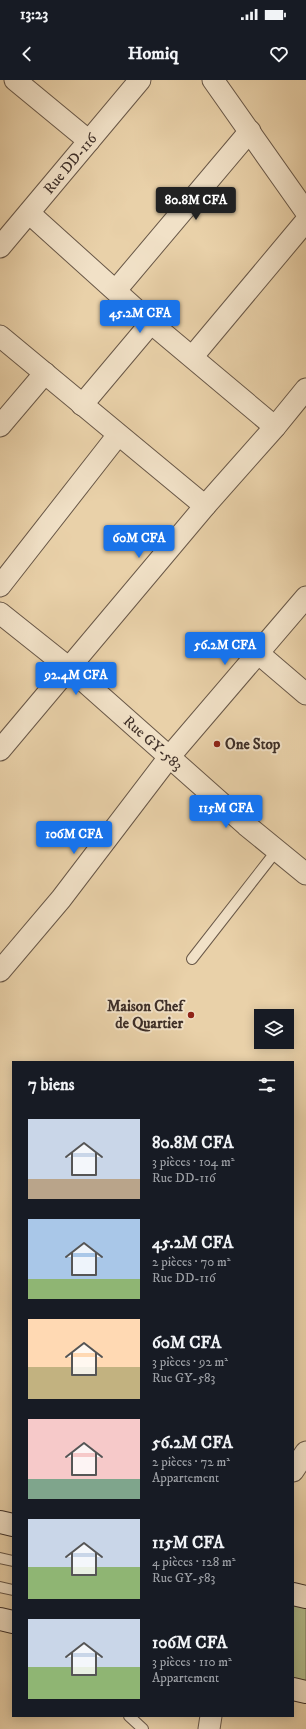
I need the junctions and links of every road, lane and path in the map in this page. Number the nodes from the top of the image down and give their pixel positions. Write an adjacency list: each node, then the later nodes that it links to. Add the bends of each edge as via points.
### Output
1 (15, 80): 5 (street)
2 (140, 80): 5 (street, Rue DD-116)
3 (213, 80): 4 (street)
4 (250, 131): 6 (street); 10 (street)
5 (89, 141): 7 (street, Rue DD-116)
6 (306, 212)
7 (29, 213): 9 (street, Rue DD-116); 10 (street)
8 (306, 221): 13 (street)
9 (0, 247)
10 (116, 290): 11 (street)
11 (152, 322): 13 (street); 16 (street)
12 (0, 336): 14 (street)
13 (193, 356): 18 (street)
14 (45, 373): 16 (street); 17 (street)
15 (306, 389): 18 (street)
16 (82, 405): 19 (street)
17 (0, 426)
18 (275, 427): 20 (street)
19 (118, 435): 20 (street); 21 (street)
20 (205, 506): 25 (street)
21 (0, 586)
22 (306, 597): 24 (street)
23 (0, 613): 25 (street, Rue GY-583)
24 (258, 653): 26 (street); 28 (street)
25 (69, 668): 27 (street); 28 (street, Rue GY-583)
26 (306, 694)
27 (0, 750)
28 (170, 756): 29 (street, Rue GY-583); 32 (street, via 61,899)
29 (277, 850): 30 (street, Rue GY-583); 31 (lane)
30 (306, 874)
31 (192, 959)
32 (0, 971)
33 (306, 1452): 34 (street)
34 (294, 1470)
35 (0, 1522): 36 (street)
36 (12, 1525)
37 (0, 1558): 38 (lane)
38 (12, 1561)
39 (0, 1587): 40 (lane)
40 (12, 1590)
41 (294, 1594): 42 (street)
42 (306, 1598)
43 (0, 1619): 44 (street)
44 (12, 1622)
45 (294, 1689): 46 (street)
46 (306, 1692)
47 (129, 1717): 49 (lane)
48 (211, 1717): 50 (street)
49 (143, 1729)
50 (209, 1729)

